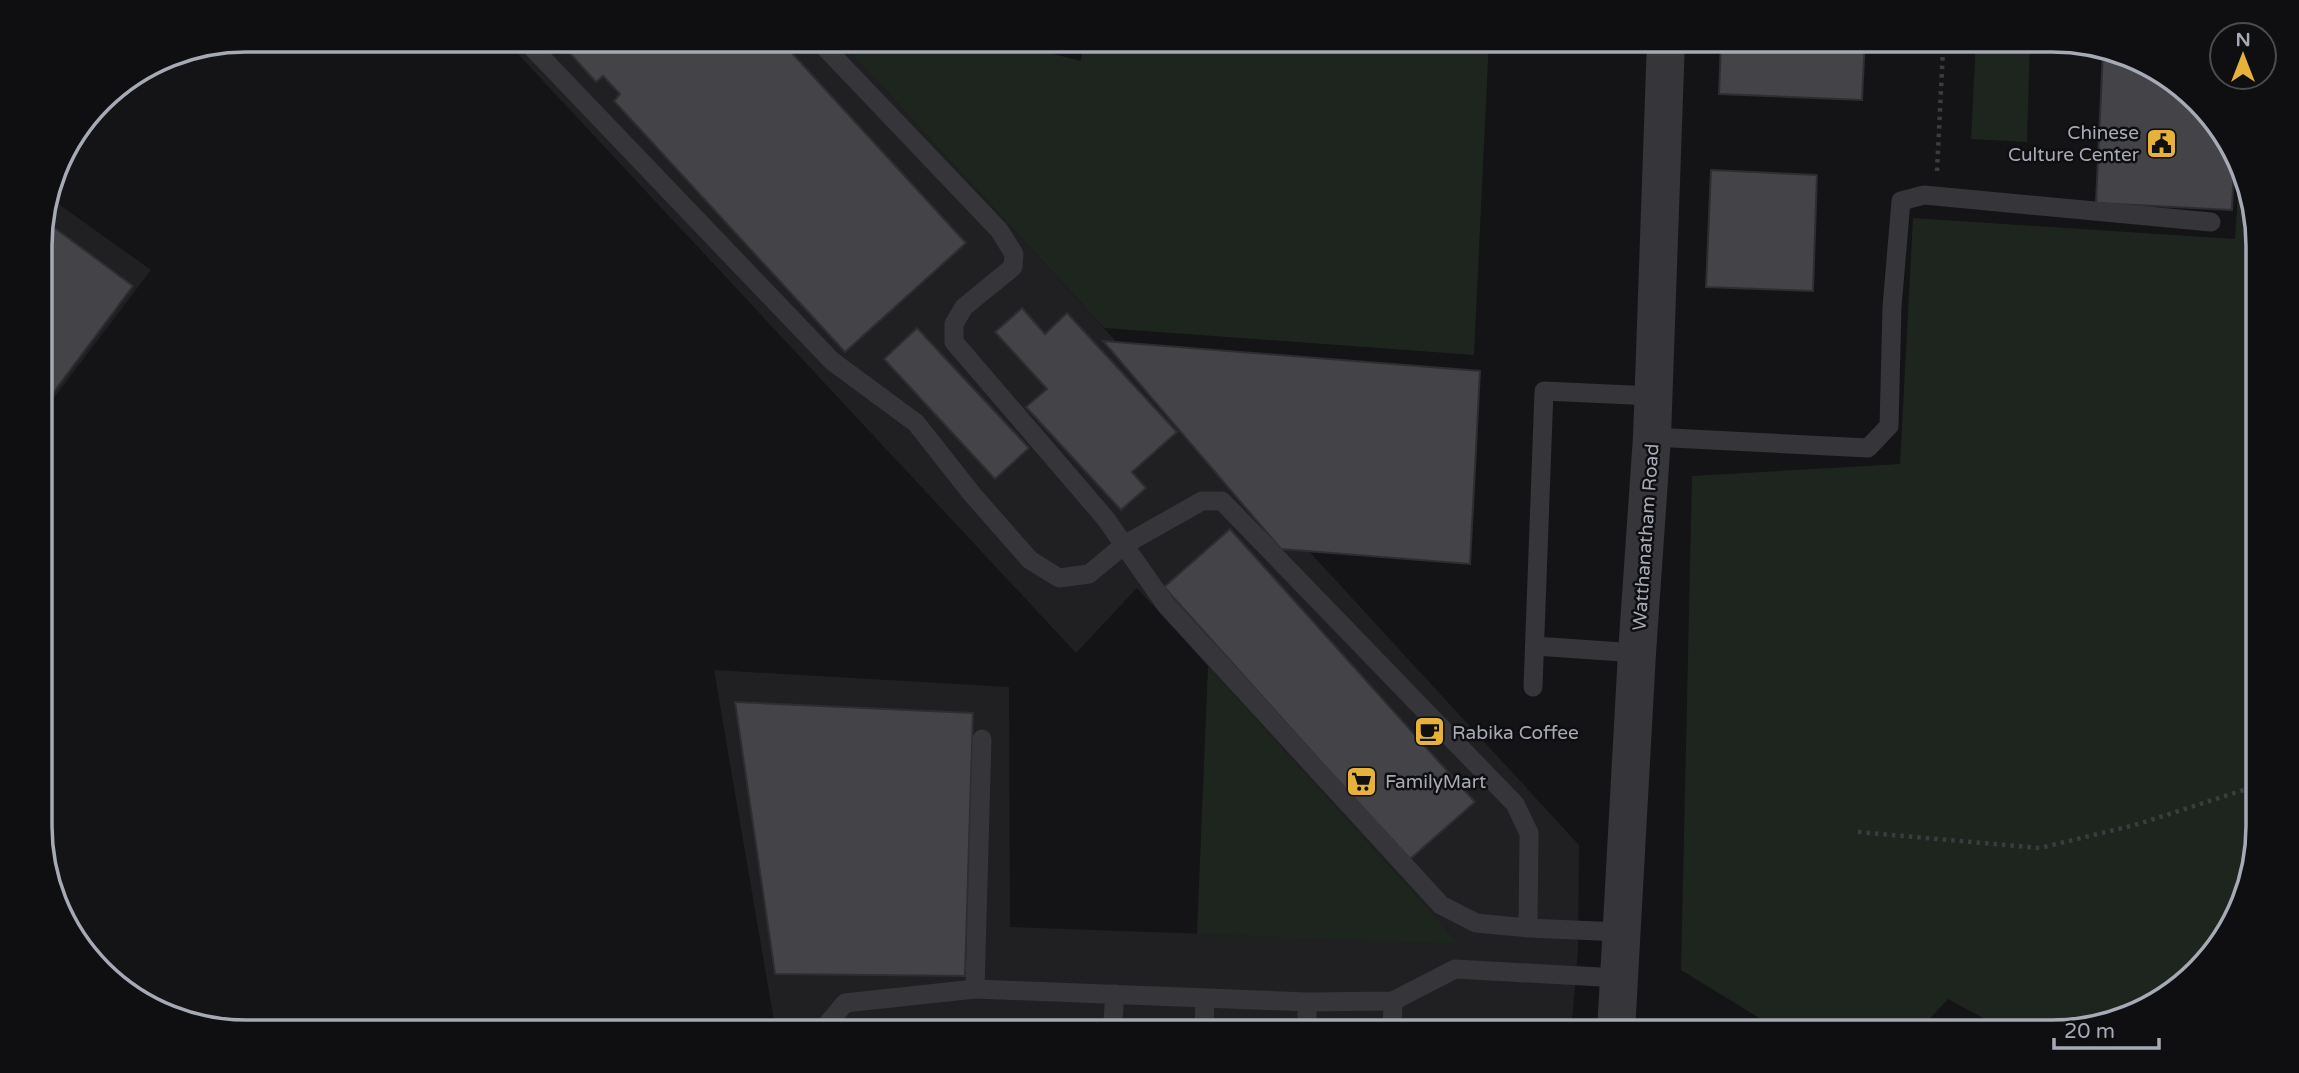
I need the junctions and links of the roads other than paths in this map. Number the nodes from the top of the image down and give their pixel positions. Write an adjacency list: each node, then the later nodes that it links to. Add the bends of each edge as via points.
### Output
1 (1659, 52): 5 (street, Watthanatham Road)
2 (537, 53): 7 (lane, via 832,361 916,423 1030,560 1059,578 1089,575)
3 (830, 53): 7 (lane, via 999,230 1014,254 1013,267 964,307 954,324 954,342)
4 (2211, 222): 6 (lane, via 1924,195 1901,201 1889,426 1868,448)
5 (1653, 396): 6 (street, Watthanatham Road); 8 (lane, via 1544,391)
6 (1652, 437): 9 (street, Watthanatham Road)
7 (1124, 545): 12 (lane, via 1166,605 1441,905 1476,923); 12 (lane, via 1202,501 1222,501 1515,804 1529,833)
8 (1535, 646): 9 (lane); 10 (lane)
9 (1637, 653): 13 (street, Watthanatham Road)
10 (1533, 687)
11 (982, 739): 15 (lane)
12 (1528, 928): 13 (lane)
13 (1621, 932): 14 (street, Watthanatham Road)
14 (1619, 978): 18 (lane, via 1455,969); 25 (street, Watthanatham Road)
15 (975, 989): 16 (lane); 20 (lane, via 845,1003)
16 (1115, 994): 17 (lane); 21 (lane)
17 (1205, 998): 19 (lane); 22 (lane)
18 (1393, 1001): 19 (lane); 24 (lane)
19 (1307, 1002): 23 (lane)
20 (831, 1020)
21 (1113, 1020)
22 (1204, 1020)
23 (1307, 1020)
24 (1392, 1020)
25 (1617, 1020)

